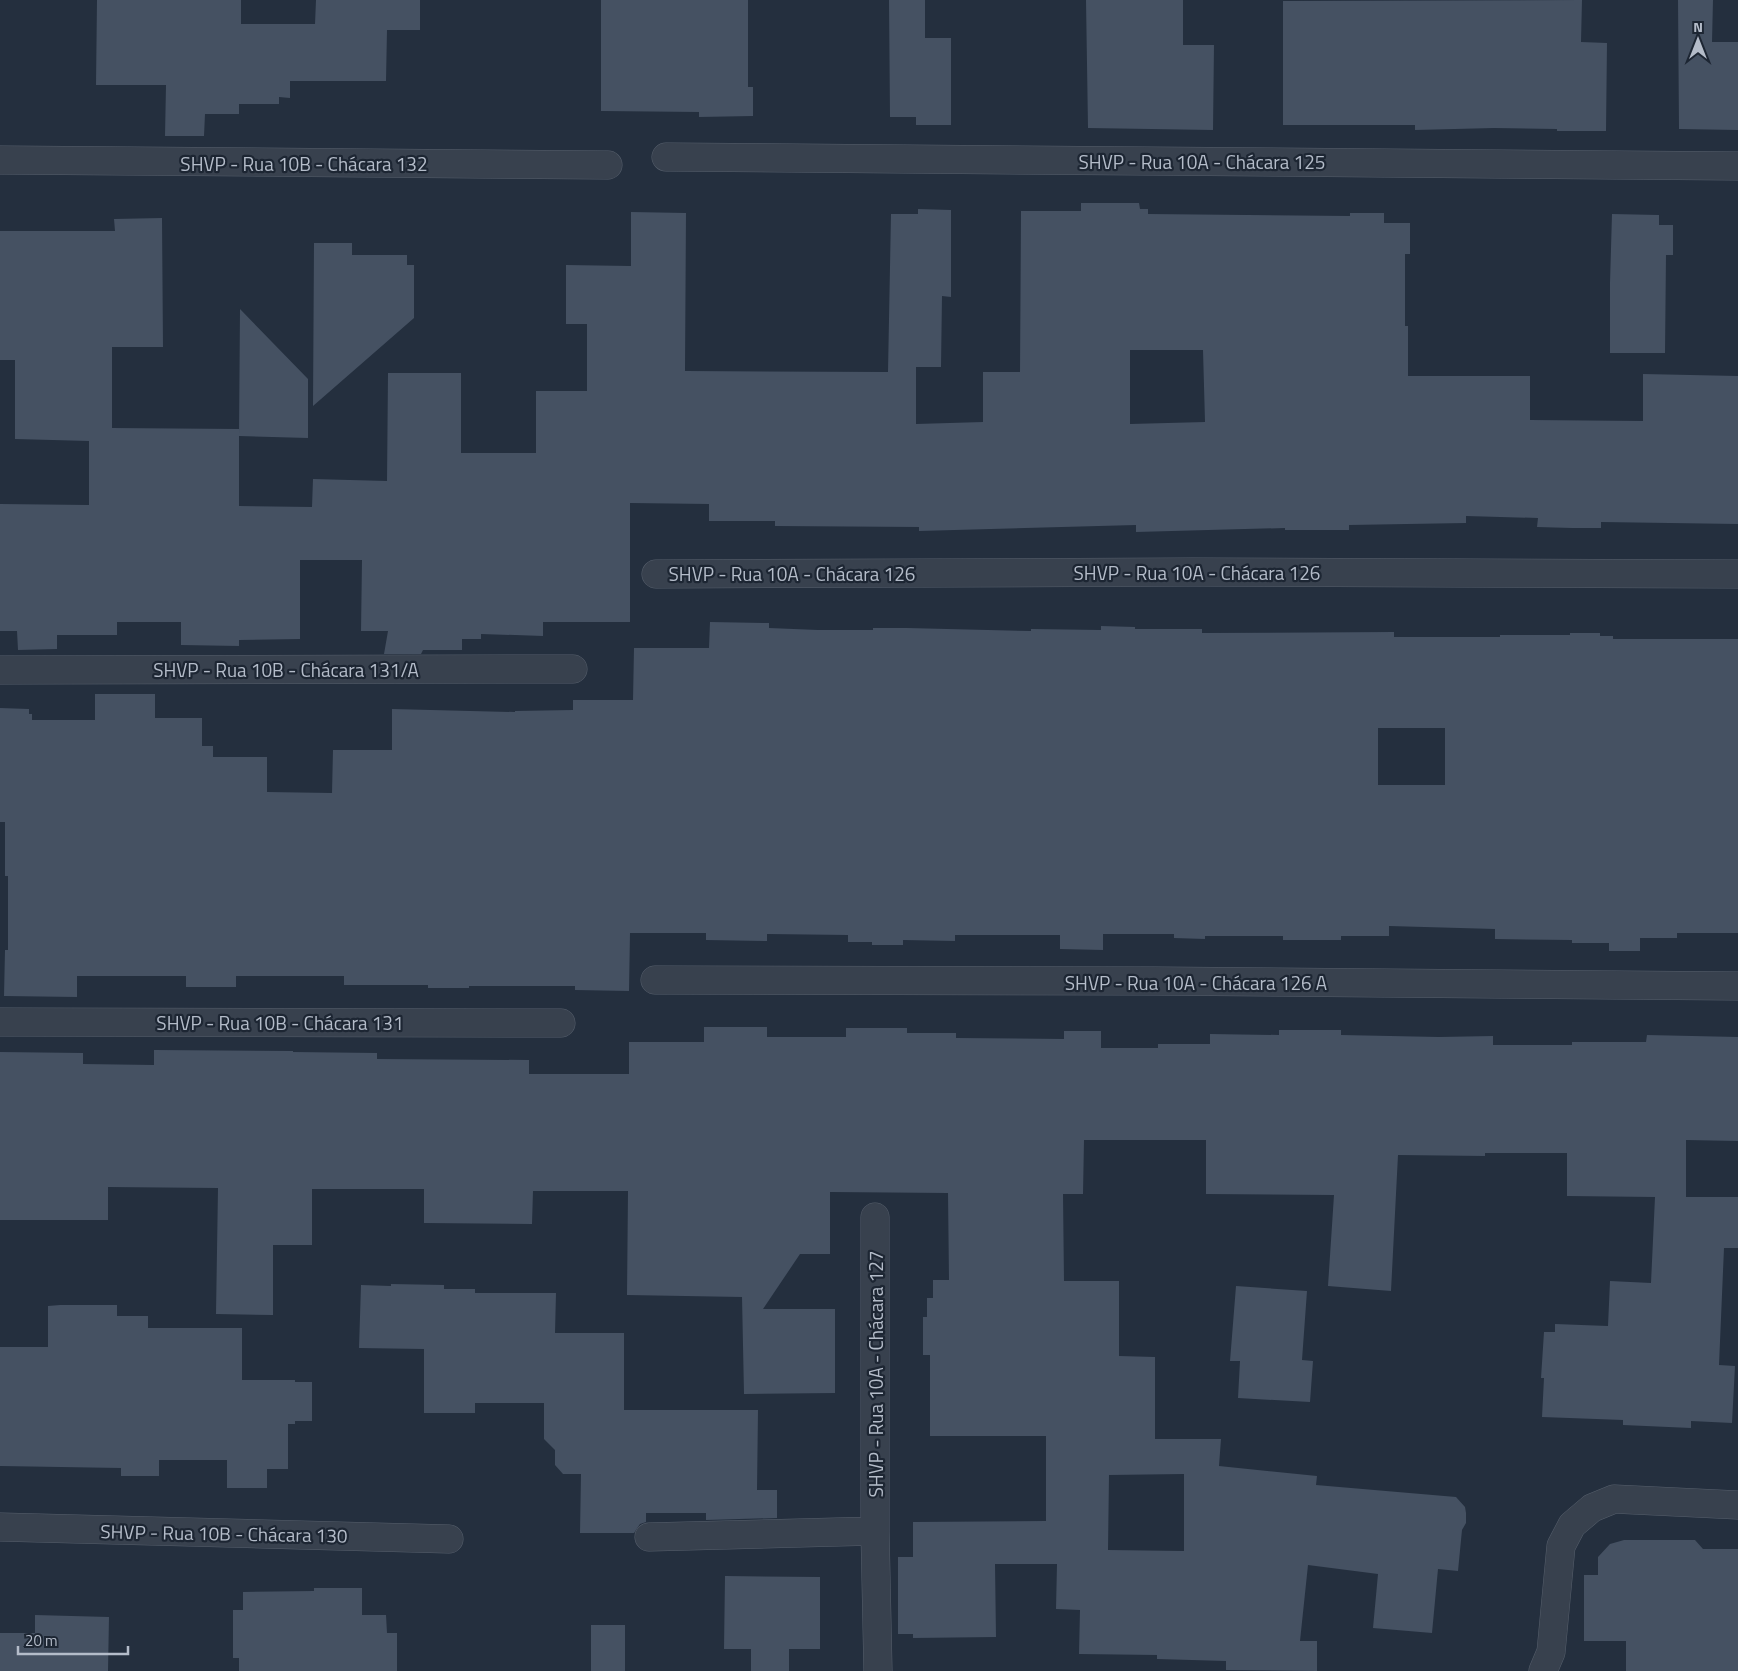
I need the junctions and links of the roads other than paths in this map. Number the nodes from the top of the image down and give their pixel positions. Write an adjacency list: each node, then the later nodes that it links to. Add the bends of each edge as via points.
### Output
1 (666, 157): 4 (street, SHVP - Rua 10A - Chácara 125)
2 (0, 160): 3 (street, SHVP - Rua 10B - Chácara 132)
3 (608, 165)
4 (1738, 166)
5 (656, 574): 6 (street, SHVP - Rua 10A - Chácara 126)
6 (1738, 574)
7 (573, 669): 8 (street, SHVP - Rua 10B - Chácara 131/A)
8 (0, 670)
9 (655, 980): 10 (street, SHVP - Rua 10A - Chácara 126 A)
10 (1738, 986)
11 (0, 1022): 12 (street, SHVP - Rua 10B - Chácara 131)
12 (561, 1023)
13 (875, 1217): 16 (street, SHVP - Rua 10A - Chácara 127)
14 (1738, 1505): 20 (street, via 1614,1499 1592,1508 1572,1525 1561,1546 1551,1652)
15 (0, 1527): 18 (street, SHVP - Rua 10B - Chácara 130)
16 (875, 1531): 17 (street); 19 (street, SHVP - Rua 10A - Chácara 127)
17 (649, 1537)
18 (449, 1539)
19 (878, 1671)
20 (1544, 1671)

